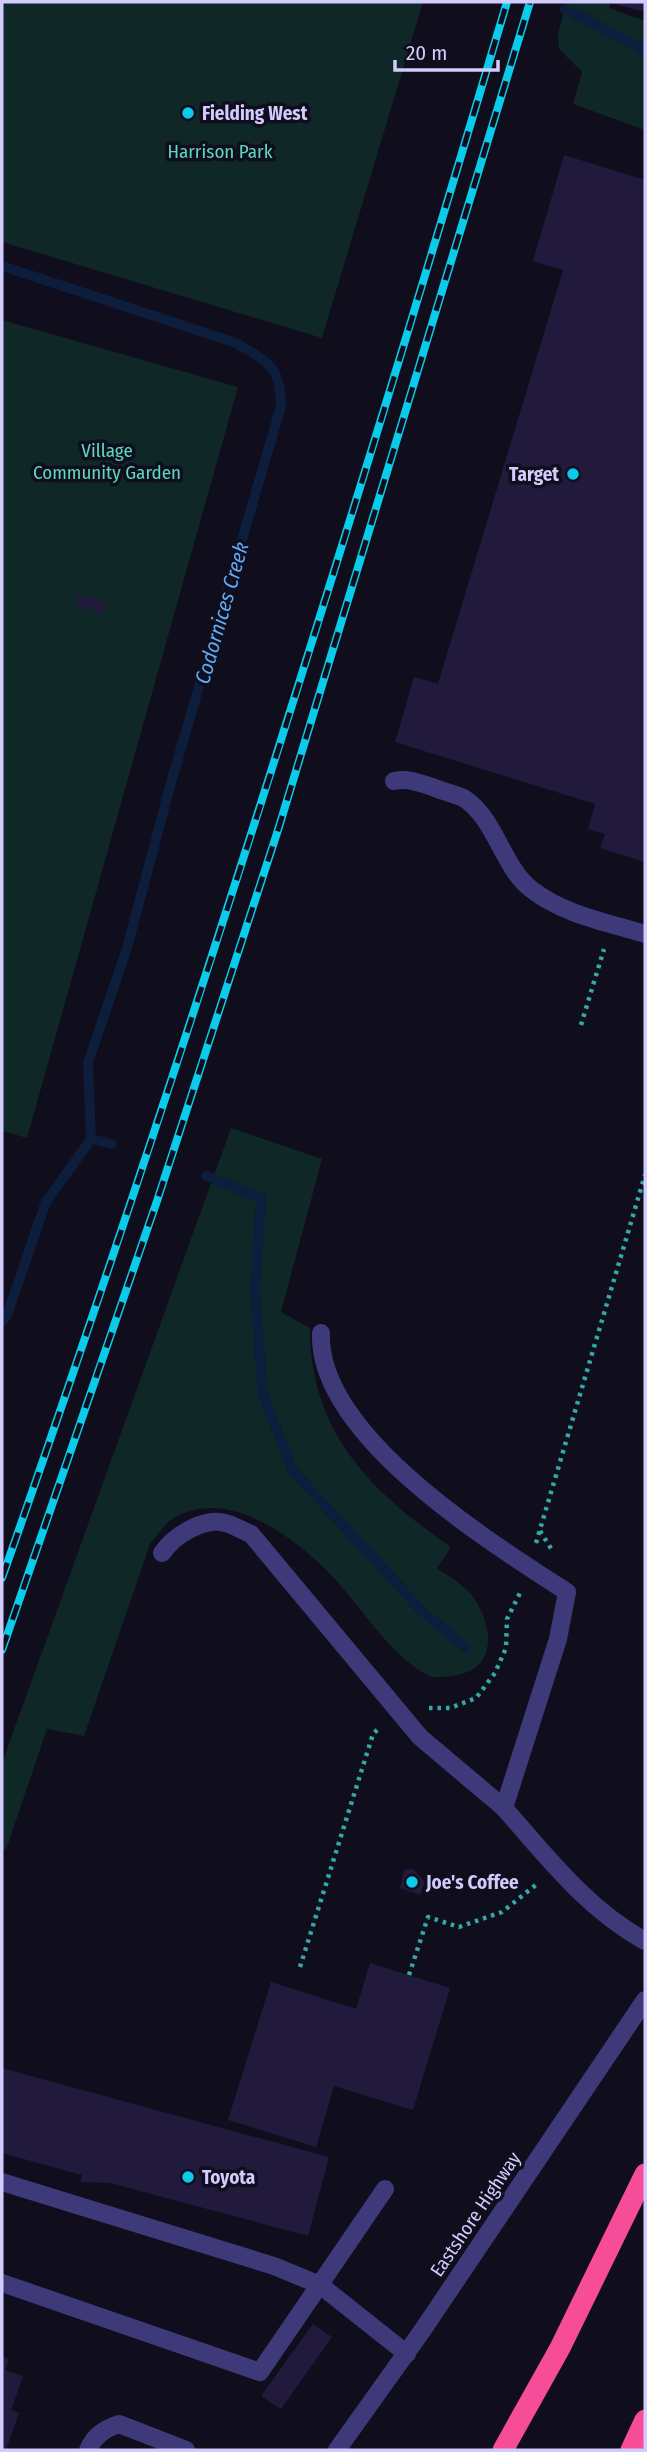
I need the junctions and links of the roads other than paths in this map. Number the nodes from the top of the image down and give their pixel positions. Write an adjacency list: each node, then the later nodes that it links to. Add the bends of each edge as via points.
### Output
1 (394, 781): 2 (street, via 407,779 465,799 531,889 590,918)
2 (645, 934)
3 (321, 1333): 5 (street, via 320,1354 334,1392 391,1462 482,1534 567,1592 558,1639)
4 (162, 1553): 5 (street, via 172,1539 206,1524 224,1522 251,1534 420,1737)
5 (504, 1808): 6 (street, via 576,1890)
6 (645, 1941)
7 (645, 2000): 13 (street, Eastshore Highway)
8 (645, 2174): 18 (highway, via 560,2348)
9 (2, 2182): 12 (street, via 274,2266)
10 (385, 2189): 12 (street)
11 (2, 2283): 12 (street, via 260,2372)
12 (320, 2285): 13 (street)
13 (407, 2354): 17 (street, Eastshore Highway)
14 (645, 2420): 19 (highway)
15 (88, 2450): 16 (street, via 92,2439 119,2424)
16 (186, 2450)
17 (337, 2450)
18 (503, 2450)
19 (631, 2450)

